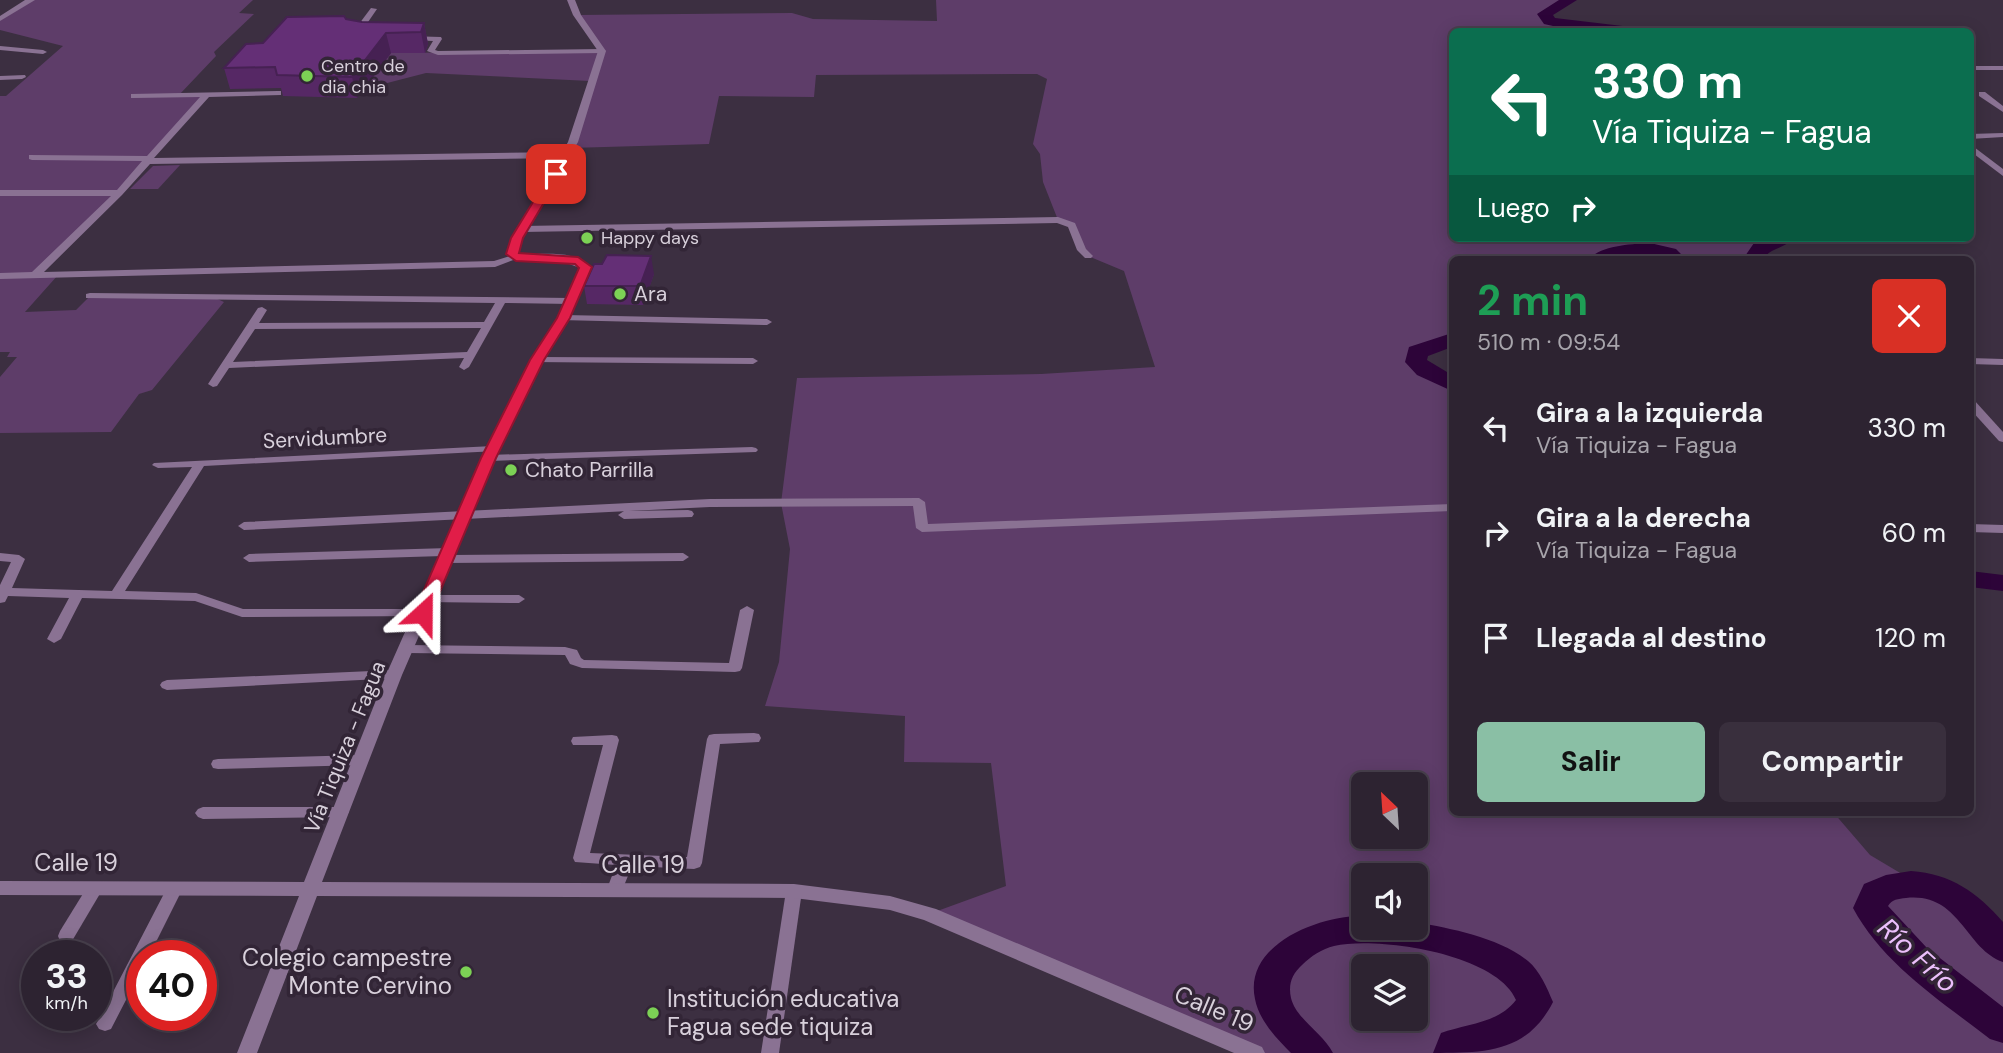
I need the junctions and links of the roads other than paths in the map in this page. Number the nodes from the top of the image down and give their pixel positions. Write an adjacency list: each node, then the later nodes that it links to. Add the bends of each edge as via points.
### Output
1 (31, 0): 4 (street)
2 (571, 0): 8 (street)
3 (373, 9): 5 (street, via 354,35)
4 (0, 19)
5 (367, 38)
6 (404, 38): 8 (street, via 438,39 431,51 438,53)
7 (0, 48): 9 (street)
8 (602, 51): 22 (street)
9 (43, 52)
10 (1974, 68): 11 (street)
11 (2003, 68)
12 (22, 77): 13 (street)
13 (0, 78)
14 (278, 93): 16 (street)
15 (1982, 94): 18 (street)
16 (206, 95): 17 (street); 24 (street)
17 (134, 96)
18 (2003, 110)
19 (2003, 135): 20 (street)
20 (1974, 137)
21 (1974, 149): 25 (street)
22 (567, 155): 24 (street); 28 (street)
23 (32, 157): 24 (street)
24 (148, 160): 27 (street)
25 (2003, 173)
26 (0, 193): 27 (street)
27 (119, 193): 32 (street)
28 (522, 229): 29 (street, via 1058,220 1072,225); 30 (street, via 512,249)
29 (1088, 256)
30 (516, 257): 32 (street, via 495,264); 35 (street, Vía Tiquiza - Fagua, via 584,263)
31 (0, 276): 32 (street)
32 (34, 276)
33 (90, 296): 34 (street)
34 (502, 300): 35 (street); 39 (street)
35 (571, 301): 37 (street, Vía Tiquiza - Fagua)
36 (262, 310): 40 (street)
37 (564, 318): 38 (street); 42 (street, Vía Tiquiza - Fagua)
38 (766, 321)
39 (488, 325): 40 (street); 41 (street)
40 (252, 326): 46 (street)
41 (471, 355): 46 (street); 47 (street)
42 (537, 360): 43 (street); 52 (street, Vía Tiquiza - Fagua)
43 (753, 361)
44 (1974, 361): 45 (street)
45 (2003, 362)
46 (226, 365): 48 (street)
47 (464, 367)
48 (213, 384)
49 (1974, 406): 50 (street)
50 (2003, 439)
51 (752, 450): 52 (street, Servidumbre)
52 (491, 453): 53 (street, Servidumbre); 57 (street, Vía Tiquiza - Fagua)
53 (200, 463): 54 (street, Servidumbre); 66 (street)
54 (158, 464)
55 (1449, 508): 57 (street, via 922,528 919,502 710,503)
56 (688, 514): 57 (street)
57 (463, 516): 58 (street); 61 (street, Vía Tiquiza - Fagua)
58 (244, 526)
59 (1974, 528): 60 (street)
60 (2003, 529)
61 (448, 556): 63 (street); 64 (street); 68 (street, Vía Tiquiza - Fagua)
62 (0, 557): 67 (street, via 19,559)
63 (683, 557)
64 (249, 558)
65 (78, 593): 66 (street); 67 (street); 72 (street)
66 (117, 593): 71 (street, via 196,597 242,613)
67 (3, 595)
68 (429, 599): 69 (street); 71 (street, Vía Tiquiza - Fagua)
69 (519, 599)
70 (747, 610): 73 (street, via 735,668 582,664 565,651)
71 (423, 613): 73 (street, Vía Tiquiza - Fagua)
72 (54, 639)
73 (407, 649): 74 (street, Vía Tiquiza - Fagua)
74 (394, 675): 75 (street); 78 (street, Vía Tiquiza - Fagua)
75 (167, 685)
76 (754, 738): 82 (street, via 714,739 694,863)
77 (578, 741): 82 (street, via 612,740 580,858)
78 (361, 760): 79 (street); 80 (street, Vía Tiquiza - Fagua)
79 (218, 764)
80 (341, 812): 81 (street); 86 (street, Vía Tiquiza - Fagua)
81 (203, 813)
82 (626, 860): 87 (street)
83 (0, 888): 84 (street, Calle 19)
84 (95, 888): 85 (street, Calle 19); 89 (street)
85 (175, 888): 86 (street, Calle 19); 90 (street)
86 (312, 888): 87 (street, Calle 19); 91 (street, Vía Tiquiza - Fagua)
87 (615, 889): 88 (street, Calle 19)
88 (794, 891): 92 (street); 93 (street, Calle 19, via 890,903 929,914)
89 (66, 936)
90 (112, 1010)
91 (247, 1053)
92 (770, 1053)
93 (1255, 1053)

